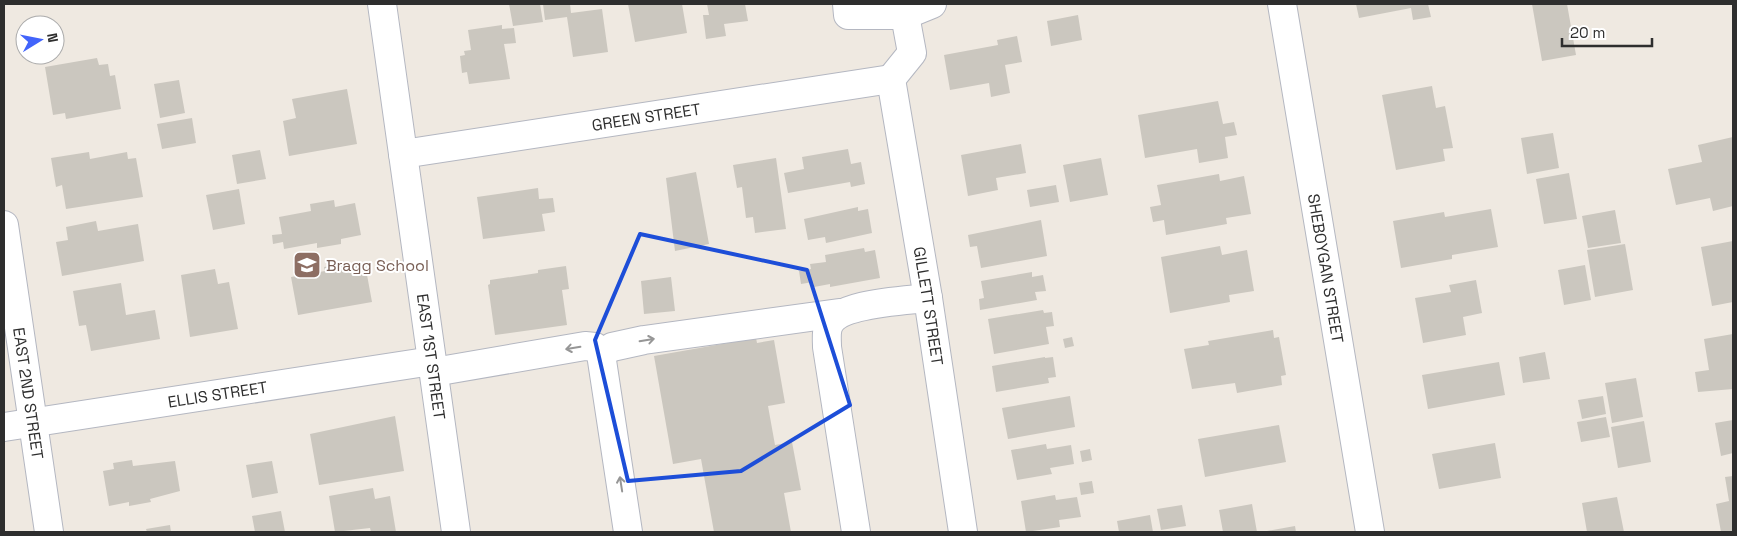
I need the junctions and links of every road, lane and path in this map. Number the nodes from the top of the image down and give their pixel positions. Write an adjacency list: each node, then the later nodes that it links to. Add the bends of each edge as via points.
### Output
1 (382, 4): 7 (street, EAST 1ST STREET)
2 (846, 4): 5 (street, via 848,16)
3 (932, 4): 5 (street)
4 (1282, 4): 20 (street, SHEBOYGAN STREET)
5 (905, 15): 6 (street, via 912,52)
6 (890, 79): 7 (street, GREEN STREET); 9 (street, GILLETT STREET)
7 (403, 154): 12 (street, EAST 1ST STREET)
8 (4, 225): 13 (street, EAST 2ND STREET)
9 (928, 298): 10 (street); 19 (street, GILLETT STREET)
10 (839, 313): 11 (street, one-way to 10, via 612,347 644,340); 18 (street, via 828,327 827,347)
11 (601, 354): 12 (street, ELLIS STREET, one-way to 12, via 595,347 585,346); 17 (street, one-way to 11)
12 (433, 367): 13 (street, ELLIS STREET); 16 (street, EAST 1ST STREET)
13 (34, 422): 14 (street, ELLIS STREET); 15 (street, EAST 2ND STREET)
14 (4, 427)
15 (49, 532)
16 (456, 532)
17 (628, 532)
18 (856, 532)
19 (962, 532)
20 (1370, 532)

